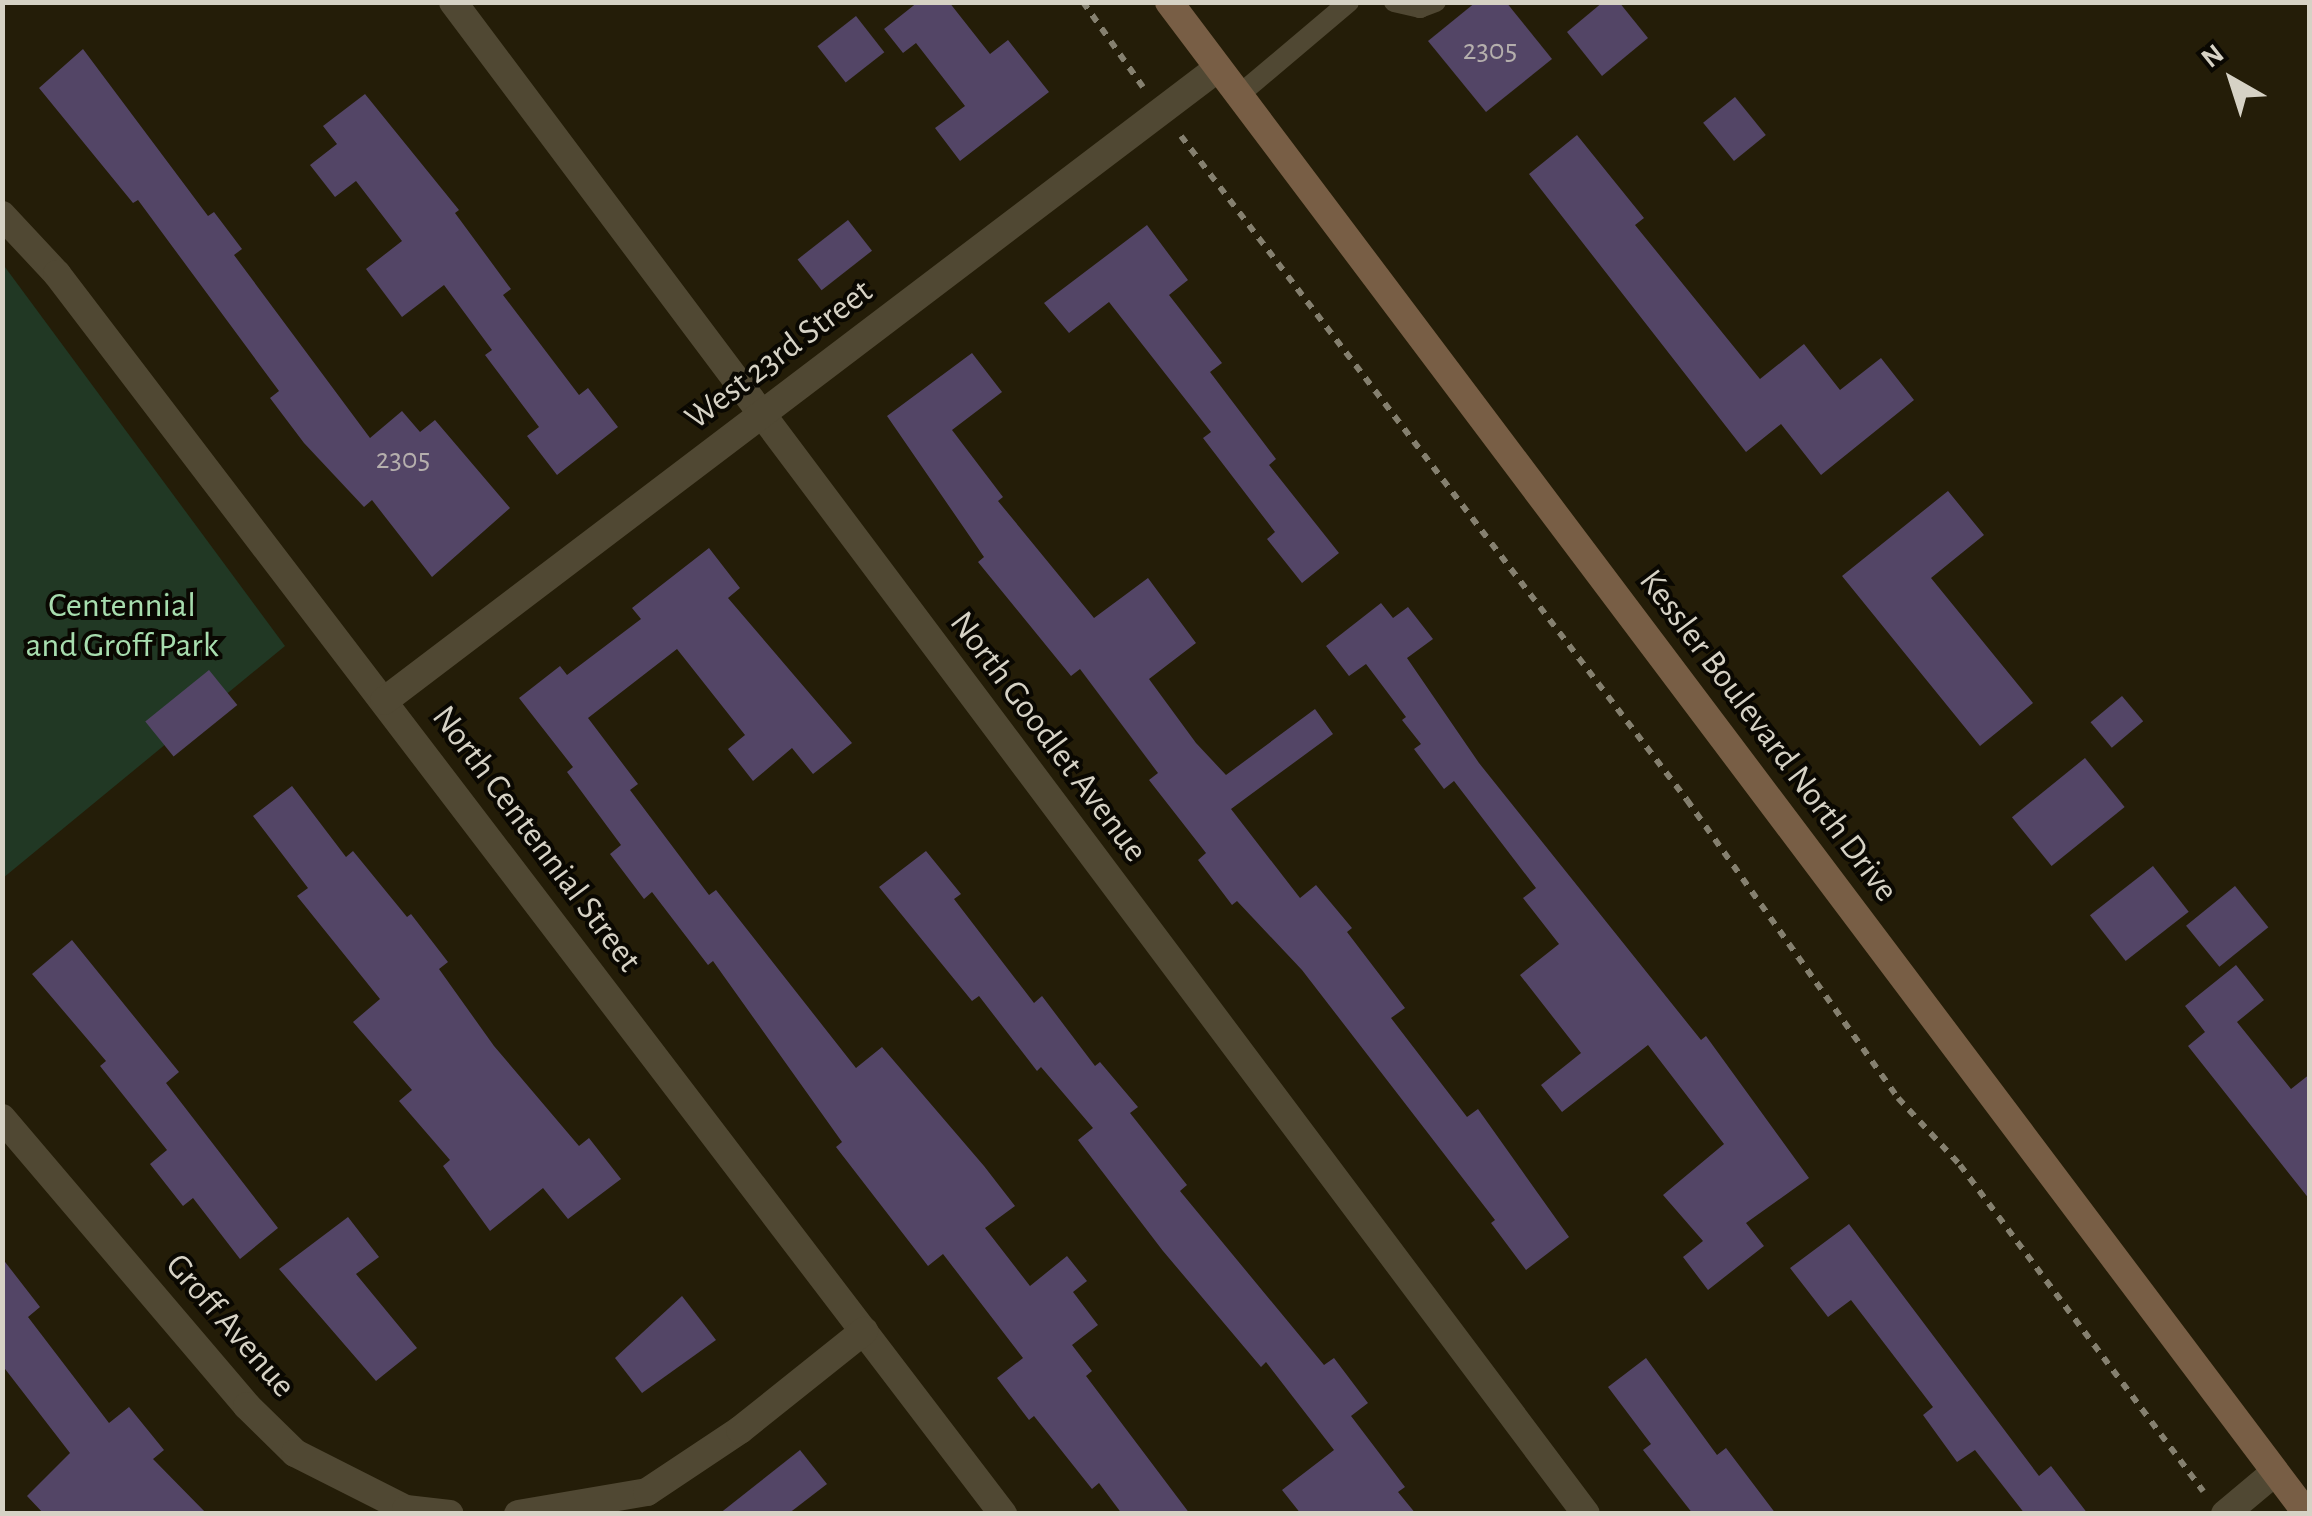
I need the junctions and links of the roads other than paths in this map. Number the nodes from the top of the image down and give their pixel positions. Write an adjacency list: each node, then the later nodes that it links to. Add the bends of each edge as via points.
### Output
1 (453, 2): 9 (street, North Goodlet Avenue)
2 (1169, 2): 6 (main road, Kessler Boulevard North Drive)
3 (1349, 2): 7 (lane)
4 (1394, 2): 5 (lane)
5 (1436, 2)
6 (1218, 68): 7 (main road, Kessler Boulevard North Drive); 9 (street, West 23rd Street)
7 (1240, 96): 13 (main road, Kessler Boulevard North Drive)
8 (2, 216): 10 (street, North Centennial Street, via 57,274)
9 (759, 416): 10 (street, West 23rd Street); 18 (street, North Goodlet Avenue)
10 (384, 701): 12 (street, North Centennial Street)
11 (2, 1118): 15 (street, Groff Avenue, via 247,1406 295,1453 406,1508)
12 (864, 1331): 16 (street, via 740,1430 647,1492); 17 (street, North Centennial Street)
13 (2275, 1472): 14 (street); 19 (main road, Kessler Boulevard North Drive)
14 (2217, 1506)
15 (450, 1514)
16 (518, 1514)
17 (1003, 1514)
18 (1586, 1514)
19 (2307, 1514)

